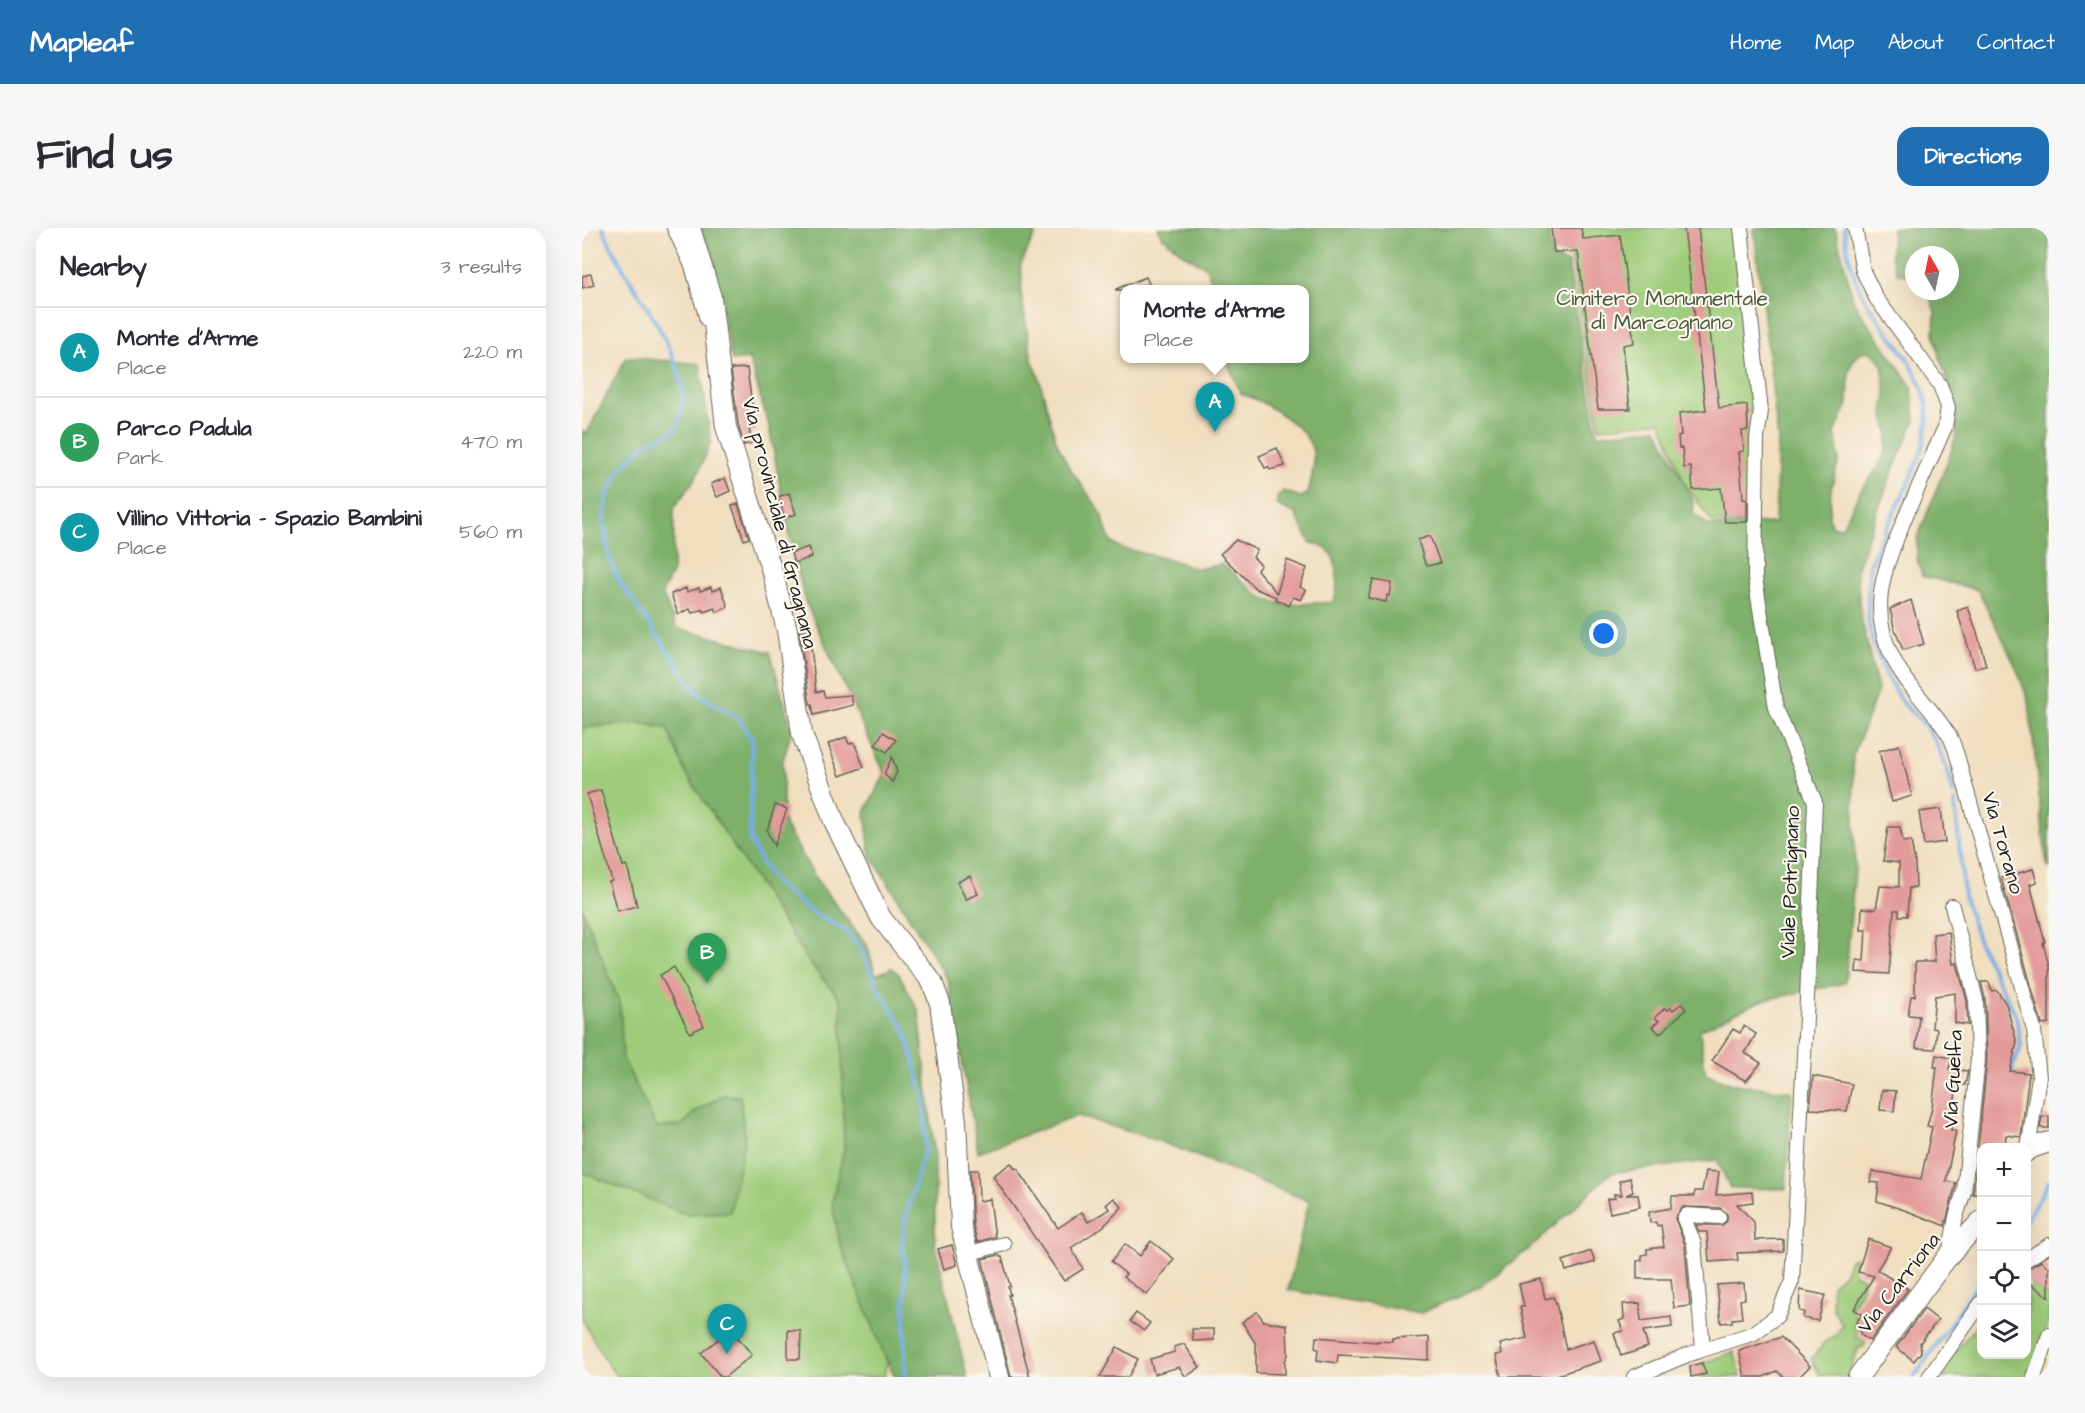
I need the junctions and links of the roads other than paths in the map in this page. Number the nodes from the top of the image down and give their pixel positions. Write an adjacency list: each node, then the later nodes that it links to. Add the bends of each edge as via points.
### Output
1 (674, 228): 5 (street, Via provinciale di Gragnana, via 692,266 706,319)
2 (690, 228): 5 (main road, Via provinciale di Gragnana, via 711,297)
3 (1740, 228): 19 (street, Viale Potrignano, via 1761,411 1757,438 1755,578 1776,708 1815,802 1792,1281 1777,1316 1754,1333)
4 (1855, 228): 8 (street, Via Torano, via 1863,271 1876,298 1940,385 1948,407 1944,427 1884,570 1880,623 1896,664 1952,740 2034,1030 2039,1077)
5 (714, 323): 14 (main road, Via provinciale di Gragnana, via 726,427 787,630 802,735 834,821 882,918 932,982 940,1003 956,1121 959,1203)
6 (1952, 906): 15 (street, Via Guelfa, via 1976,1000 1978,1059 1964,1191)
7 (2049, 1142): 9 (main road)
8 (2028, 1143)
9 (2031, 1149)
10 (1719, 1217): 19 (street, via 1687,1215 1684,1219 1694,1243)
11 (1977, 1225): 15 (main road, Via Carriona)
12 (1004, 1244): 14 (street)
13 (2049, 1245): 16 (street)
14 (966, 1254): 20 (main road, Via provinciale di Gragnana)
15 (1949, 1255): 22 (main road, Via Carriona)
16 (2031, 1257)
17 (1980, 1305): 23 (street)
18 (2049, 1335): 24 (street)
19 (1703, 1349): 21 (street, Viale Potrignano)
20 (999, 1377)
21 (1634, 1377)
22 (1858, 1377)
23 (1929, 1377)
24 (2034, 1377)

